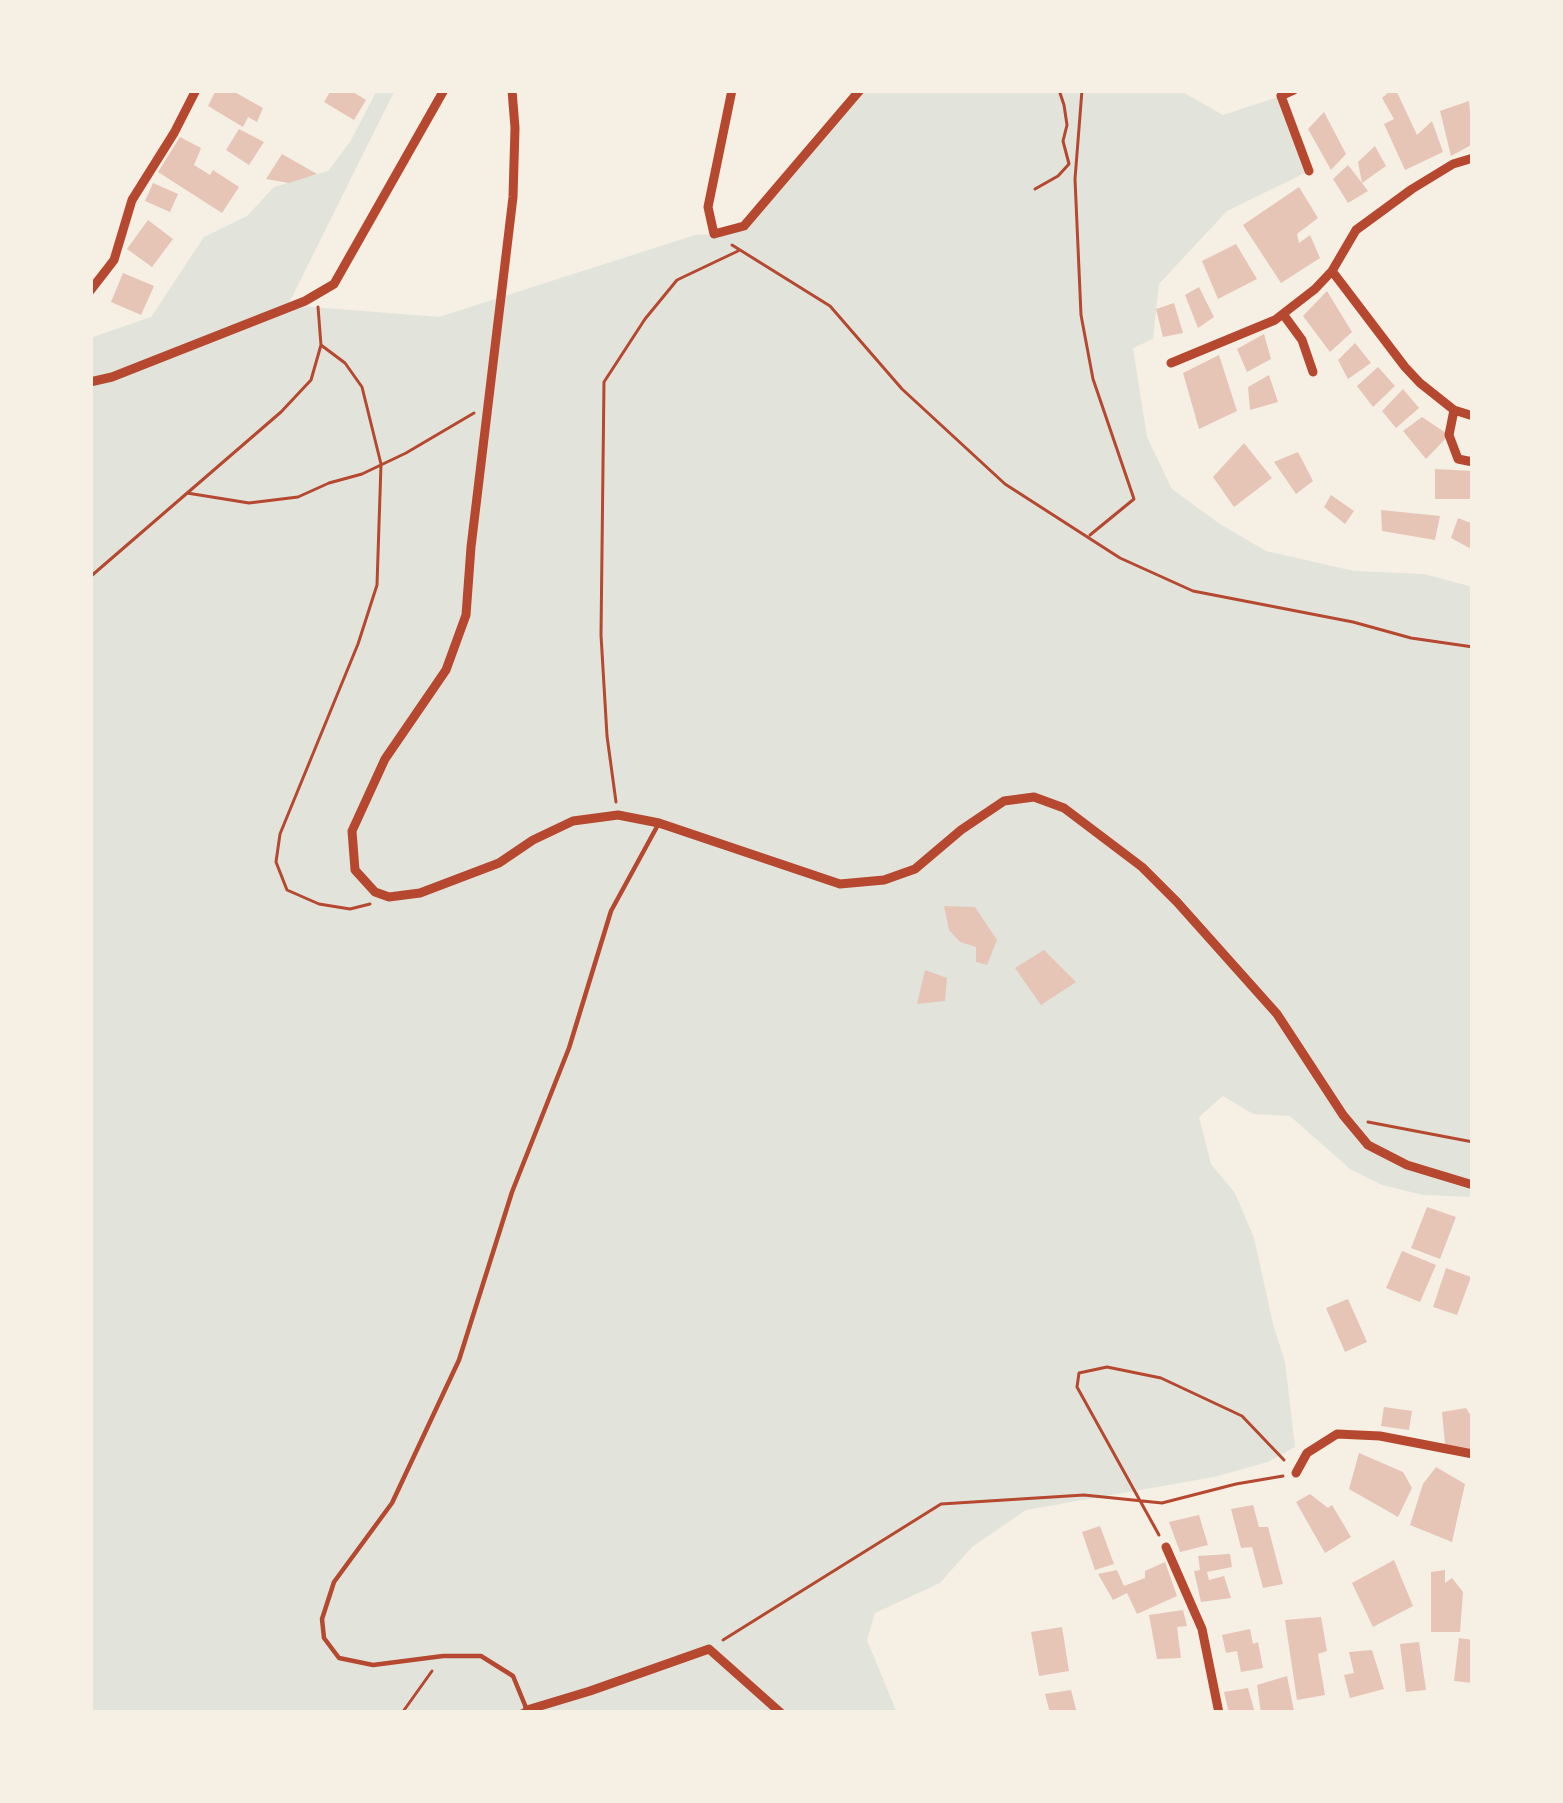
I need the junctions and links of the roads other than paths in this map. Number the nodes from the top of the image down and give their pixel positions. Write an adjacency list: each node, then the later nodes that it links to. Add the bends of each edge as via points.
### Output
1 (196, 90): 10 (street, via 132,200 114,260)
2 (444, 90): 14 (street, via 334,284)
3 (512, 90): 18 (street, via 513,197 466,615 446,670 386,759 352,831 355,870 389,897 420,893 500,863 573,821 618,815)
4 (732, 90): 5 (street, via 708,207 714,234 744,226)
5 (860, 90)
6 (1294, 90): 8 (street, via 1281,96)
7 (1473, 158): 9 (street, via 1356,230)
8 (1309, 171)
9 (1332, 271): 11 (street); 15 (street, via 1405,367)
10 (90, 291)
11 (1283, 314): 12 (street); 13 (street)
12 (1171, 363)
13 (1313, 372)
14 (90, 382)
15 (1454, 410): 16 (street); 17 (street, via 1449,435 1458,459)
16 (1473, 416)
17 (1473, 462)
18 (659, 823): 19 (street, via 840,884 916,869 1004,801 1034,797 1064,808 1177,902 1277,1014 1369,1144); 23 (lane, via 611,911 459,1360 392,1503 334,1582 322,1619 339,1658 374,1665 481,1656 513,1676)
19 (1473, 1185)
20 (1473, 1454): 21 (street, via 1336,1434 1307,1453)
21 (1296, 1474)
22 (1166, 1546): 25 (street, via 1202,1629)
23 (523, 1711): 24 (street, via 709,1648)
24 (781, 1713)
25 (1219, 1713)

